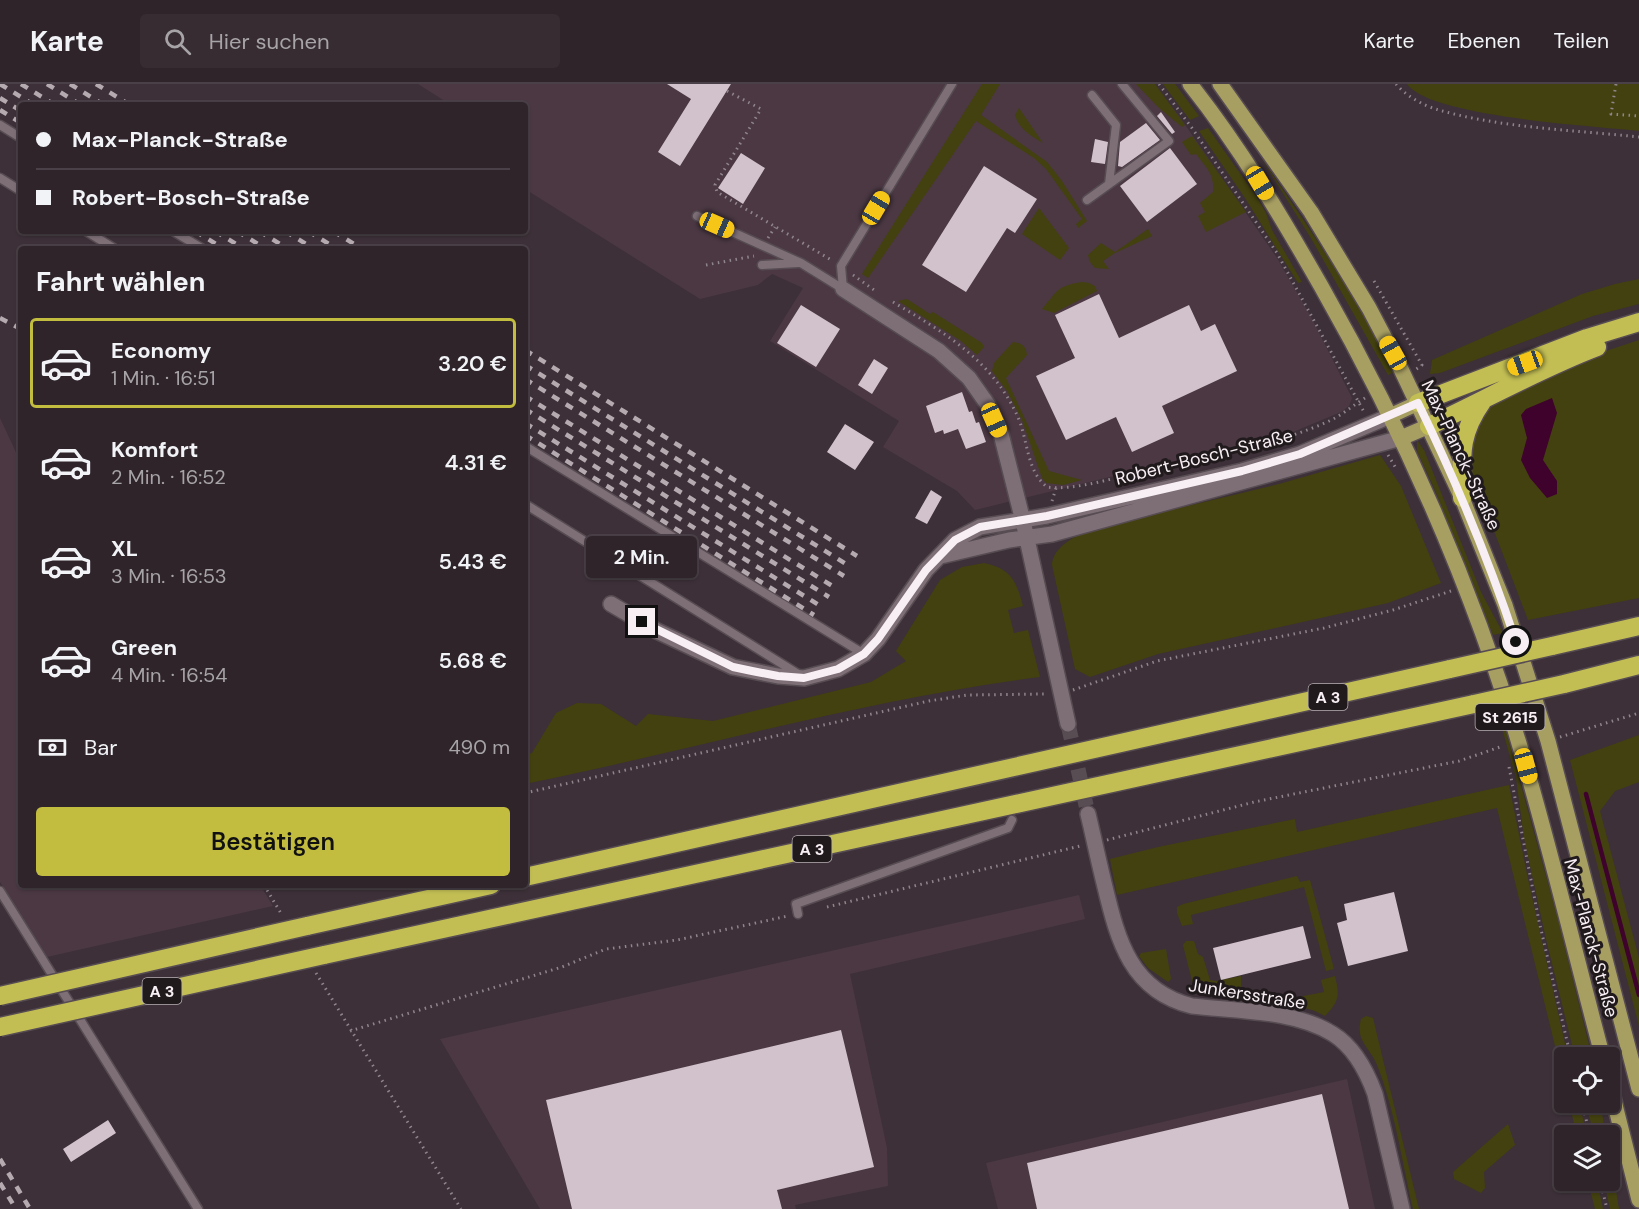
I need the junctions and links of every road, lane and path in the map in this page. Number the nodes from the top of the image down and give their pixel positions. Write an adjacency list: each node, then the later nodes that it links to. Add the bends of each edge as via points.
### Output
1 (952, 84): 28 (lane)
2 (1122, 84): 15 (lane, via 1169,141)
3 (1159, 84): 33 (path, via 1310,305)
4 (1190, 84): 35 (main road, Max-Planck-Straße, via 1282,218)
5 (1220, 84): 34 (main road, Max-Planck-Straße, via 1311,212 1369,308)
6 (1396, 84): 13 (path, via 1437,110 1488,121)
7 (1616, 84): 10 (path, via 1611,114)
8 (727, 91): 19 (path, via 761,110 715,185 717,192)
9 (1092, 95): 15 (lane, via 1116,125)
10 (1639, 116)
11 (0, 125): 12 (lane)
12 (18, 136)
13 (1639, 137)
14 (0, 178): 16 (lane)
15 (1109, 184): 17 (lane)
16 (18, 189)
17 (1087, 200)
18 (697, 216): 24 (lane)
19 (775, 226): 24 (path); 28 (path)
20 (91, 234): 22 (lane)
21 (178, 234): 23 (lane)
22 (110, 246)
23 (198, 246)
24 (764, 246): 25 (lane); 27 (path, via 757,256)
25 (801, 263): 26 (lane); 29 (lane)
26 (762, 264)
27 (706, 265)
28 (841, 266): 29 (lane); 33 (path, via 950,336 981,364 1013,408 1036,475 1047,487 1065,488 1109,479 1281,439 1326,423)
29 (843, 289): 44 (street, via 939,351 969,378 988,405 1001,434)
30 (1639, 322): 34 (highway)
31 (1639, 333): 32 (highway, via 1528,376)
32 (1483, 401): 37 (highway); 42 (highway, via 1466,430)
33 (1359, 402): 36 (path)
34 (1418, 403): 35 (main road); 37 (main road, Max-Planck-Straße / St 2615)
35 (1390, 416): 36 (street, Robert-Bosch-Straße); 38 (main road, Max-Planck-Straße / St 2615)
36 (1371, 425): 44 (street, Robert-Bosch-Straße, via 1300,454)
37 (1429, 426): 38 (main road); 42 (main road, Max-Planck-Straße / St 2615)
38 (1401, 438): 39 (street, Robert-Bosch-Straße); 72 (main road, Max-Planck-Straße / St 2615, via 1483,634 1526,766)
39 (1382, 444): 41 (path); 44 (street, Robert-Bosch-Straße, via 1052,534)
40 (528, 448): 48 (lane)
41 (1398, 471)
42 (1462, 498): 55 (main road, Max-Planck-Straße / St 2615, via 1505,605)
43 (528, 506): 50 (lane)
44 (1025, 529): 48 (street, Robert-Bosch-Straße, via 980,527 955,540 926,570); 51 (street)
45 (1452, 591): 51 (path, via 1324,628 1157,661)
46 (611, 604): 50 (street, Robert-Bosch-Straße, via 733,667)
47 (1639, 626): 61 (highway, A 3, bridge)
48 (864, 654): 50 (street, Robert-Bosch-Straße, via 838,669)
49 (1639, 665): 69 (highway, A 3, bridge)
50 (804, 678)
51 (1063, 694): 53 (street); 57 (path, via 967,695 929,701)
52 (1639, 713): 55 (path)
53 (1068, 724)
54 (1501, 737): 60 (path, via 1503,747 1459,762 1254,802)
55 (1548, 741): 73 (main road, Max-Planck-Straße / St 2615)
56 (1506, 757): 71 (path)
57 (528, 792)
58 (1088, 814): 60 (street, Junkersstraße)
59 (1012, 820): 66 (lane, via 1008,828 796,904)
60 (1095, 843): 66 (path); 79 (street, Junkersstraße, via 1122,948 1140,976 1159,993 1192,1006 1291,1018 1316,1025 1335,1035 1351,1051 1369,1077 1375,1094)
61 (528, 876)
62 (266, 888): 65 (path)
63 (478, 888): 68 (highway, A 3, bridge)
64 (0, 891): 77 (lane)
65 (281, 913)
66 (798, 914): 70 (path, via 687,938 606,949 562,967)
67 (318, 976): 70 (path)
68 (0, 996)
69 (0, 1027)
70 (350, 1031): 78 (path)
71 (1568, 1047)
72 (1599, 1047)
73 (1639, 1089)
74 (1617, 1113): 76 (main road)
75 (1603, 1191): 80 (path)
76 (1639, 1200)
77 (198, 1209)
78 (461, 1209)
79 (1402, 1209)
80 (1607, 1209)

